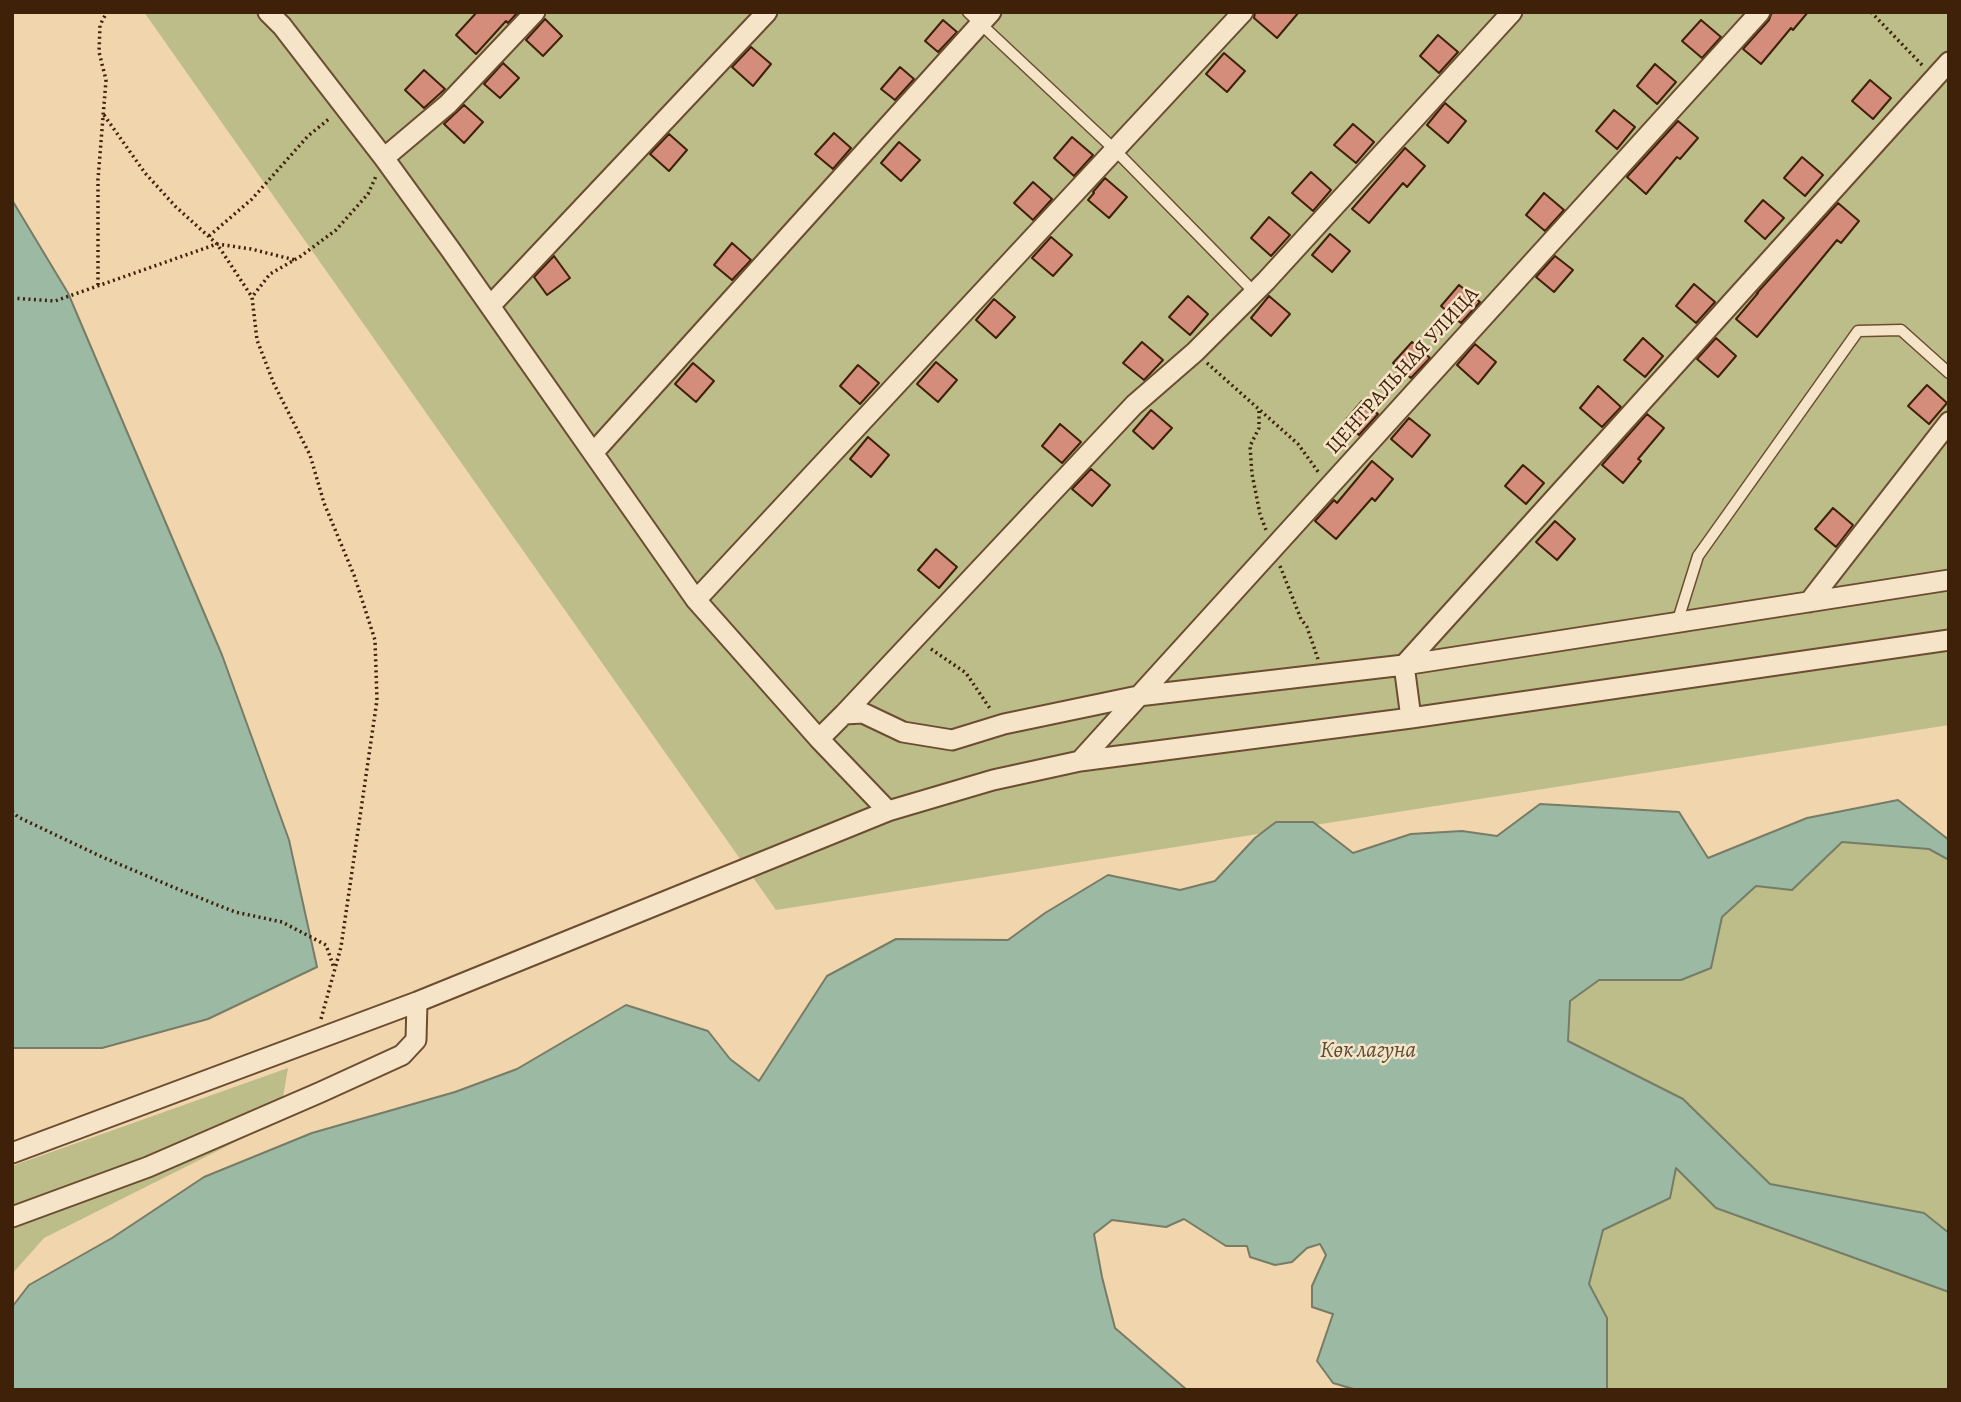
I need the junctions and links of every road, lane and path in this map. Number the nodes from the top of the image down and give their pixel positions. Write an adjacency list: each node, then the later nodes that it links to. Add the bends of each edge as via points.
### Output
1 (107, 12): 12 (path, via 100,25 99,52 106,80)
2 (535, 12): 14 (street, via 448,104)
3 (767, 12): 22 (street)
4 (1243, 12): 13 (street)
5 (1512, 12): 19 (street)
6 (1760, 12): 27 (street, ЦЕНТРАЛЬНАЯ УЛИЦА)
7 (1871, 12): 10 (path, via 1926,71)
8 (980, 16): 13 (lane); 26 (street)
9 (281, 17): 11 (street)
10 (1944, 67): 34 (street)
11 (344, 107): 14 (street); 15 (path, via 308,136 252,199)
12 (103, 113): 15 (path, via 145,173); 18 (path)
13 (1114, 149): 19 (lane); 29 (street)
14 (384, 158): 17 (path, via 368,194 336,230); 22 (street)
15 (209, 236): 16 (path)
16 (217, 244): 17 (path); 18 (path); 20 (path)
17 (295, 260): 20 (path, via 270,274)
18 (98, 285): 21 (path, via 55,300)
19 (1254, 292): 23 (street)
20 (252, 297): 43 (path, via 257,340 310,456 375,640 377,700)
21 (12, 298)
22 (490, 306): 26 (street)
23 (1195, 352): 27 (path, via 1298,444); 32 (street, via 1134,405)
24 (1949, 373): 31 (lane, via 1900,330 1858,331 1699,556)
25 (1949, 422): 30 (street)
26 (593, 453): 29 (street)
27 (1329, 485): 35 (street, ЦЕНТРАЛЬНАЯ УЛИЦА)
28 (1949, 580): 30 (street)
29 (696, 600): 39 (street)
30 (1809, 602): 31 (street)
31 (1677, 622): 34 (street)
32 (916, 638): 36 (street); 38 (path, via 966,673)
33 (1949, 640): 37 (street)
34 (1404, 665): 35 (street); 37 (street)
35 (1138, 696): 38 (street); 40 (street, ЦЕНТРАЛЬНАЯ УЛИЦА)
36 (844, 714): 38 (street, via 863,713 903,732 952,740); 39 (street)
37 (1411, 718): 40 (street)
38 (1004, 724)
39 (819, 739): 42 (street)
40 (1080, 761): 42 (street, via 993,780)
41 (12, 811): 43 (path, via 180,890 235,912 282,922 326,945)
42 (888, 811): 44 (street)
43 (335, 970): 45 (path)
44 (417, 1002): 45 (street); 47 (street, via 416,1040 402,1055 148,1167)
45 (315, 1040): 46 (street)
46 (12, 1153)
47 (12, 1217)

